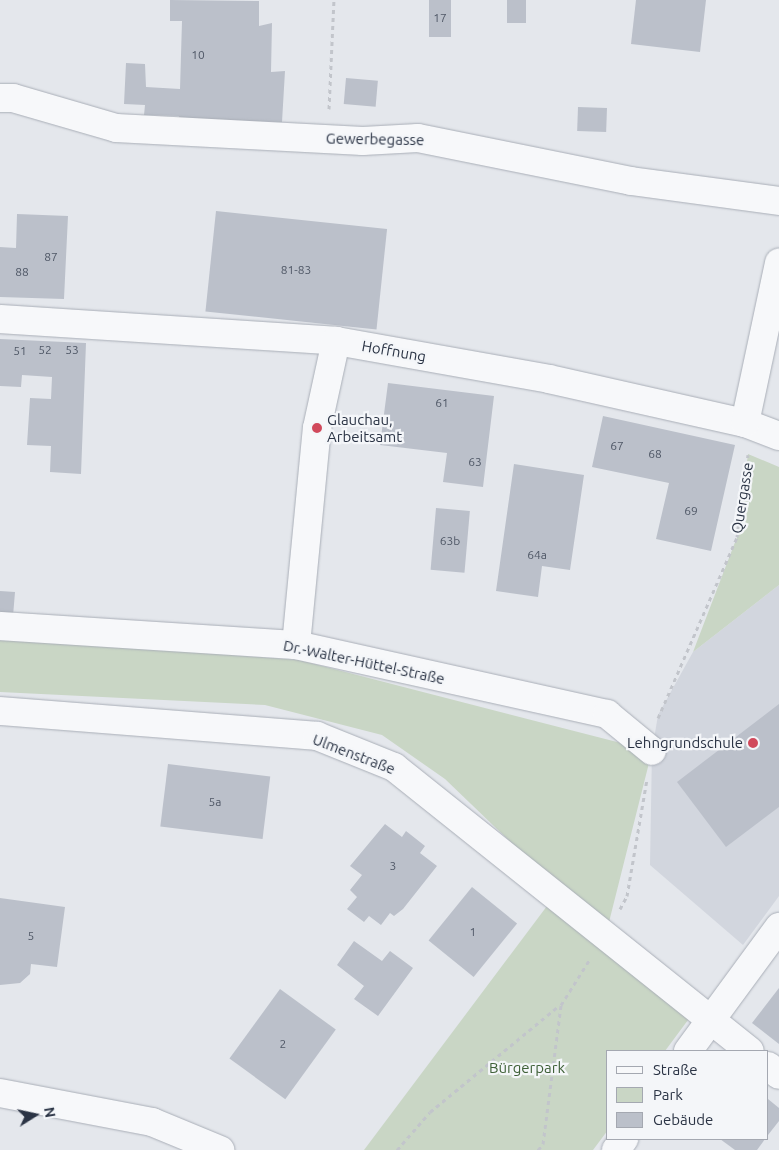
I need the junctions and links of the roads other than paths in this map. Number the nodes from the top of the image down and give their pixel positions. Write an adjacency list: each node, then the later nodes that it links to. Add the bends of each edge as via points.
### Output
1 (0, 98): 2 (street, Gewerbegasse, via 13,98 116,128 326,139 418,138 631,181)
2 (779, 201)
3 (779, 263): 6 (street)
4 (0, 319): 5 (street, Hoffnung)
5 (336, 341): 6 (street, Hoffnung, via 549,379); 9 (street, via 317,428)
6 (745, 423): 7 (street, Hoffnung)
7 (779, 436)
8 (0, 626): 9 (street, Dr.-Walter-Hüttel-Straße)
9 (296, 645): 11 (street, Dr.-Walter-Hüttel-Straße, via 607,714)
10 (0, 711): 13 (street, Ulmenstraße, via 317,736 394,767)
11 (652, 751)
12 (779, 927): 13 (street)
13 (711, 1020): 14 (street); 15 (street, Ulmenstraße)
14 (689, 1050)
15 (749, 1050)
16 (769, 1067): 17 (street)
17 (779, 1075)
18 (0, 1093): 19 (street, via 152,1122)
19 (220, 1150)

